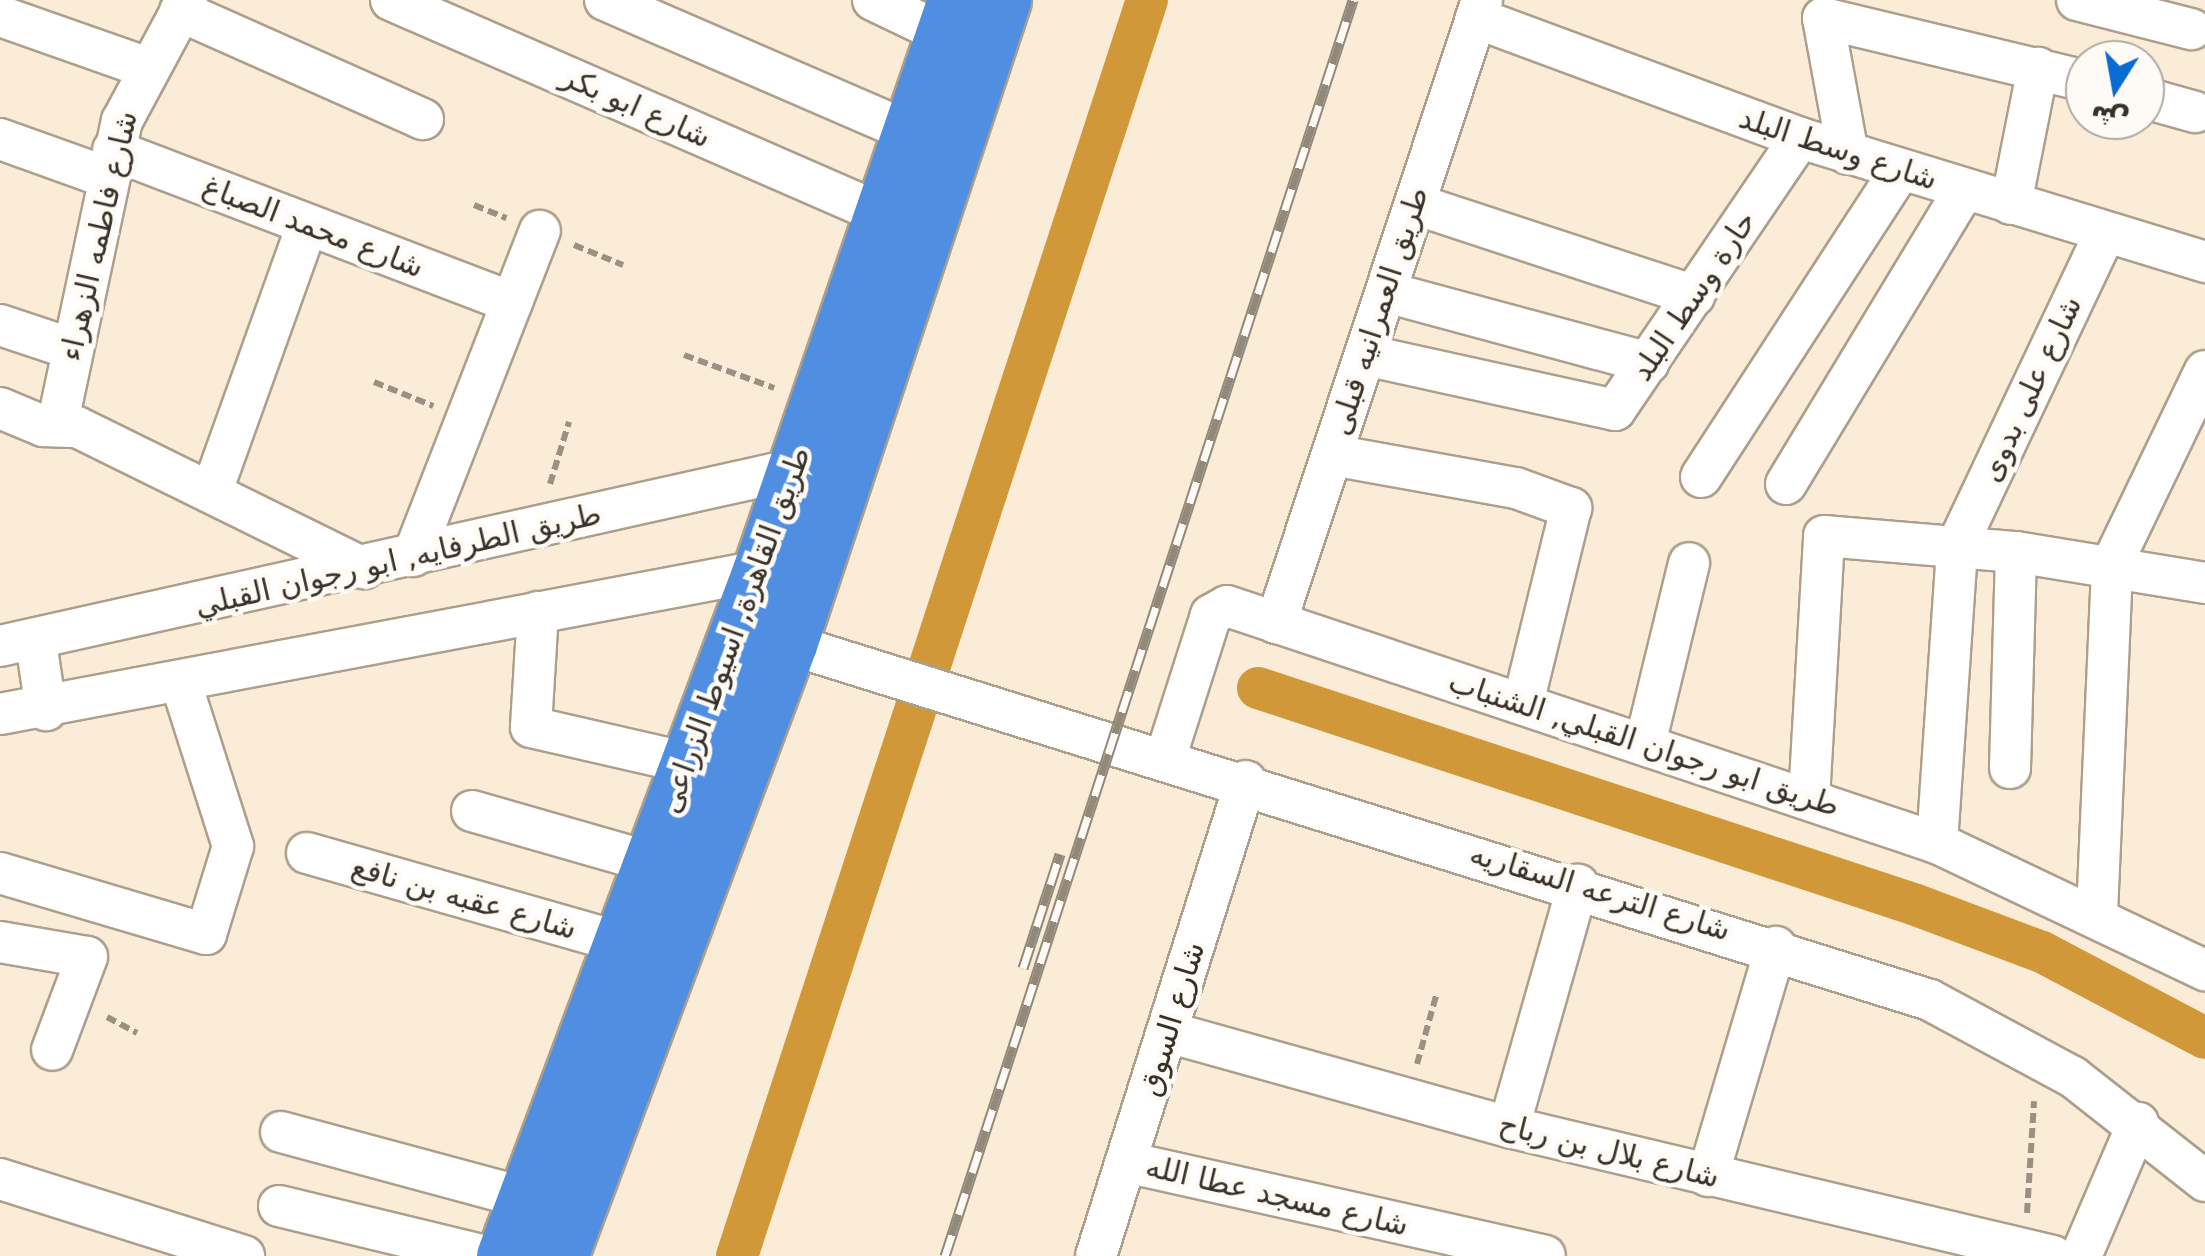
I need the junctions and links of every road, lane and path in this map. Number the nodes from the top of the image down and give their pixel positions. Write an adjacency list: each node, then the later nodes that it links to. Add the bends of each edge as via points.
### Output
1 (391, 0): 26 (street, شارع ابو بكر)
2 (605, 0): 17 (street)
3 (874, 0): 9 (street)
4 (1003, 0): 63 (highway, طريق القاهرة, اسيوط الزراعى)
5 (2076, 0): 10 (street)
6 (184, 6): 11 (street, شارع فاطمه الزهراء); 16 (street)
7 (1479, 9): 18 (street, شارع وسط البلد); 24 (street, طريق العمرانيه قبلى)
8 (0, 16): 11 (street)
9 (949, 17): 17 (highway, طريق القاهرة, اسيوط الزراعى)
10 (2191, 30)
11 (145, 67): 21 (street, شارع فاطمه الزهراء)
12 (2038, 68): 13 (street); 20 (street, via 1822,18); 25 (street)
13 (2065, 75)
14 (2165, 104): 15 (street)
15 (2195, 112)
16 (423, 120)
17 (910, 132): 26 (highway, طريق القاهرة, اسيوط الزراعى)
18 (1800, 138): 20 (street, شارع وسط البلد); 32 (street, حارة وسط البلد)
19 (0, 139): 21 (street, شارع محمد الصباغ)
20 (1848, 154): 22 (street, شارع وسط البلد)
21 (110, 164): 27 (street, شارع محمد الصباغ); 35 (street, شارع فاطمه الزهراء)
22 (1900, 170): 23 (street, شارع وسط البلد); 48 (street)
23 (1964, 190): 25 (street, شارع وسط البلد); 49 (street)
24 (1415, 204): 31 (street, طريق العمرانيه قبلى); 32 (street)
25 (2011, 204): 29 (street, شارع وسط البلد)
26 (882, 214): 41 (highway, طريق القاهرة, اسيوط الزراعى)
27 (307, 226): 33 (street, شارع محمد الصباغ); 50 (street)
28 (540, 231): 33 (street)
29 (2104, 233): 30 (street, شارع وسط البلد); 52 (street, شارع على بدوى)
30 (2205, 262)
31 (1386, 292): 37 (street, طريق العمرانيه قبلى); 38 (street)
32 (1694, 296): 38 (street, حارة وسط البلد)
33 (512, 302): 43 (street)
34 (0, 325): 35 (street)
35 (72, 349): 45 (street, شارع فاطمه الزهراء)
36 (684, 355): 41 (path)
37 (1365, 355): 38 (street, حارة وسط البلد, via 1611,412); 46 (street, طريق العمرانيه قبلى)
38 (1649, 363)
39 (2205, 371): 56 (street)
40 (374, 382): 43 (path)
41 (817, 404): 47 (highway, طريق القاهرة, اسيوط الزراعى)
42 (0, 408): 45 (street)
43 (466, 419): 54 (street)
44 (568, 422): 51 (path)
45 (57, 426): 50 (street)
46 (1332, 454): 61 (street, طريق العمرانيه قبلى); 65 (street, via 1516,488 1570,508)
47 (795, 469): 51 (street, طريق الطرفايه, ابو رجوان القبلي); 58 (highway, طريق القاهرة, اسيوط الزراعى)
48 (1701, 477)
49 (1786, 484)
50 (212, 490): 57 (street)
51 (537, 528): 54 (street, طريق الطرفايه, ابو رجوان القبلي)
52 (1957, 546): 53 (street); 73 (street, via 1831,534 1820,541); 75 (street)
53 (2016, 552): 56 (street); 71 (street)
54 (413, 556): 57 (street, طريق الطرفايه, ابو رجوان القبلي)
55 (1689, 563): 68 (street)
56 (2112, 564): 59 (street); 80 (street)
57 (364, 568): 62 (street, طريق الطرفايه, ابو رجوان القبلي)
58 (760, 570): 60 (street); 70 (highway, طريق القاهرة, اسيوط الزراعى)
59 (2205, 583)
60 (538, 612): 64 (street); 70 (street, via 531,726)
61 (1276, 622): 65 (street, طريق ابو رجوان القبلي, الشنباب); 69 (street, طريق ابو رجوان القبلي, الشنباب, via 1227,606 1211,615)
62 (18, 644): 66 (street)
63 (789, 644): 69 (street, شارع الترعه السقاريه); 103 (highway, طريق القاهرة, اسيوط الزراعى)
64 (181, 683): 66 (street); 78 (street, via 233,846 206,934)
65 (1523, 704): 68 (street, طريق ابو رجوان القبلي, الشنباب)
66 (46, 710): 67 (street)
67 (0, 714)
68 (1644, 744): 73 (street, طريق ابو رجوان القبلي, الشنباب)
69 (1166, 756): 72 (street, شارع الترعه السقاريه)
70 (688, 763): 77 (highway, طريق القاهرة, اسيوط الزراعى)
71 (2010, 768)
72 (1246, 781): 79 (street, شارع الترعه السقاريه); 86 (street, شارع السوق)
73 (1810, 799): 75 (street, طريق ابو رجوان القبلي, الشنباب)
74 (472, 812): 77 (street)
75 (1937, 844): 80 (street, طريق ابو رجوان القبلي, الشنباب)
76 (308, 853): 82 (street, شارع عقبه بن نافع)
77 (650, 862): 82 (highway, طريق القاهرة, اسيوط الزراعى)
78 (0, 873)
79 (1578, 885): 83 (street, شارع الترعه السقاريه); 91 (street)
80 (2097, 913): 84 (street, طريق ابو رجوان القبلي, الشنباب)
81 (0, 942): 87 (street, via 87,957)
82 (620, 942): 97 (highway, طريق القاهرة, اسيوط الزراعى)
83 (1776, 948): 88 (street, شارع الترعه السقاريه, via 1930,1000); 94 (street)
84 (2205, 970)
85 (1436, 996): 89 (path)
86 (1168, 1032): 89 (street, شارع بلال بن رباح); 93 (street, شارع السوق)
87 (52, 1050)
88 (2037, 1056): 90 (street, شارع الترعه السقاريه); 99 (path)
89 (1407, 1099): 91 (street, شارع بلال بن رباح)
90 (2138, 1123): 96 (street, شارع الترعه السقاريه); 106 (street)
91 (1508, 1126): 94 (street, شارع بلال بن رباح)
92 (281, 1132): 97 (street)
93 (1126, 1162): 104 (street, شارع السوق); 105 (street, شارع مسجد عطا الله)
94 (1708, 1176): 99 (street, شارع بلال بن رباح)
95 (0, 1179): 100 (street)
96 (2205, 1181)
97 (526, 1198): 102 (highway, طريق القاهرة, اسيوط الزراعى)
98 (279, 1206): 101 (street)
99 (2039, 1253)
100 (244, 1256)
101 (486, 1256)
102 (504, 1256)
103 (560, 1256)
104 (1096, 1256)
105 (1545, 1256)
106 (2082, 1256)

